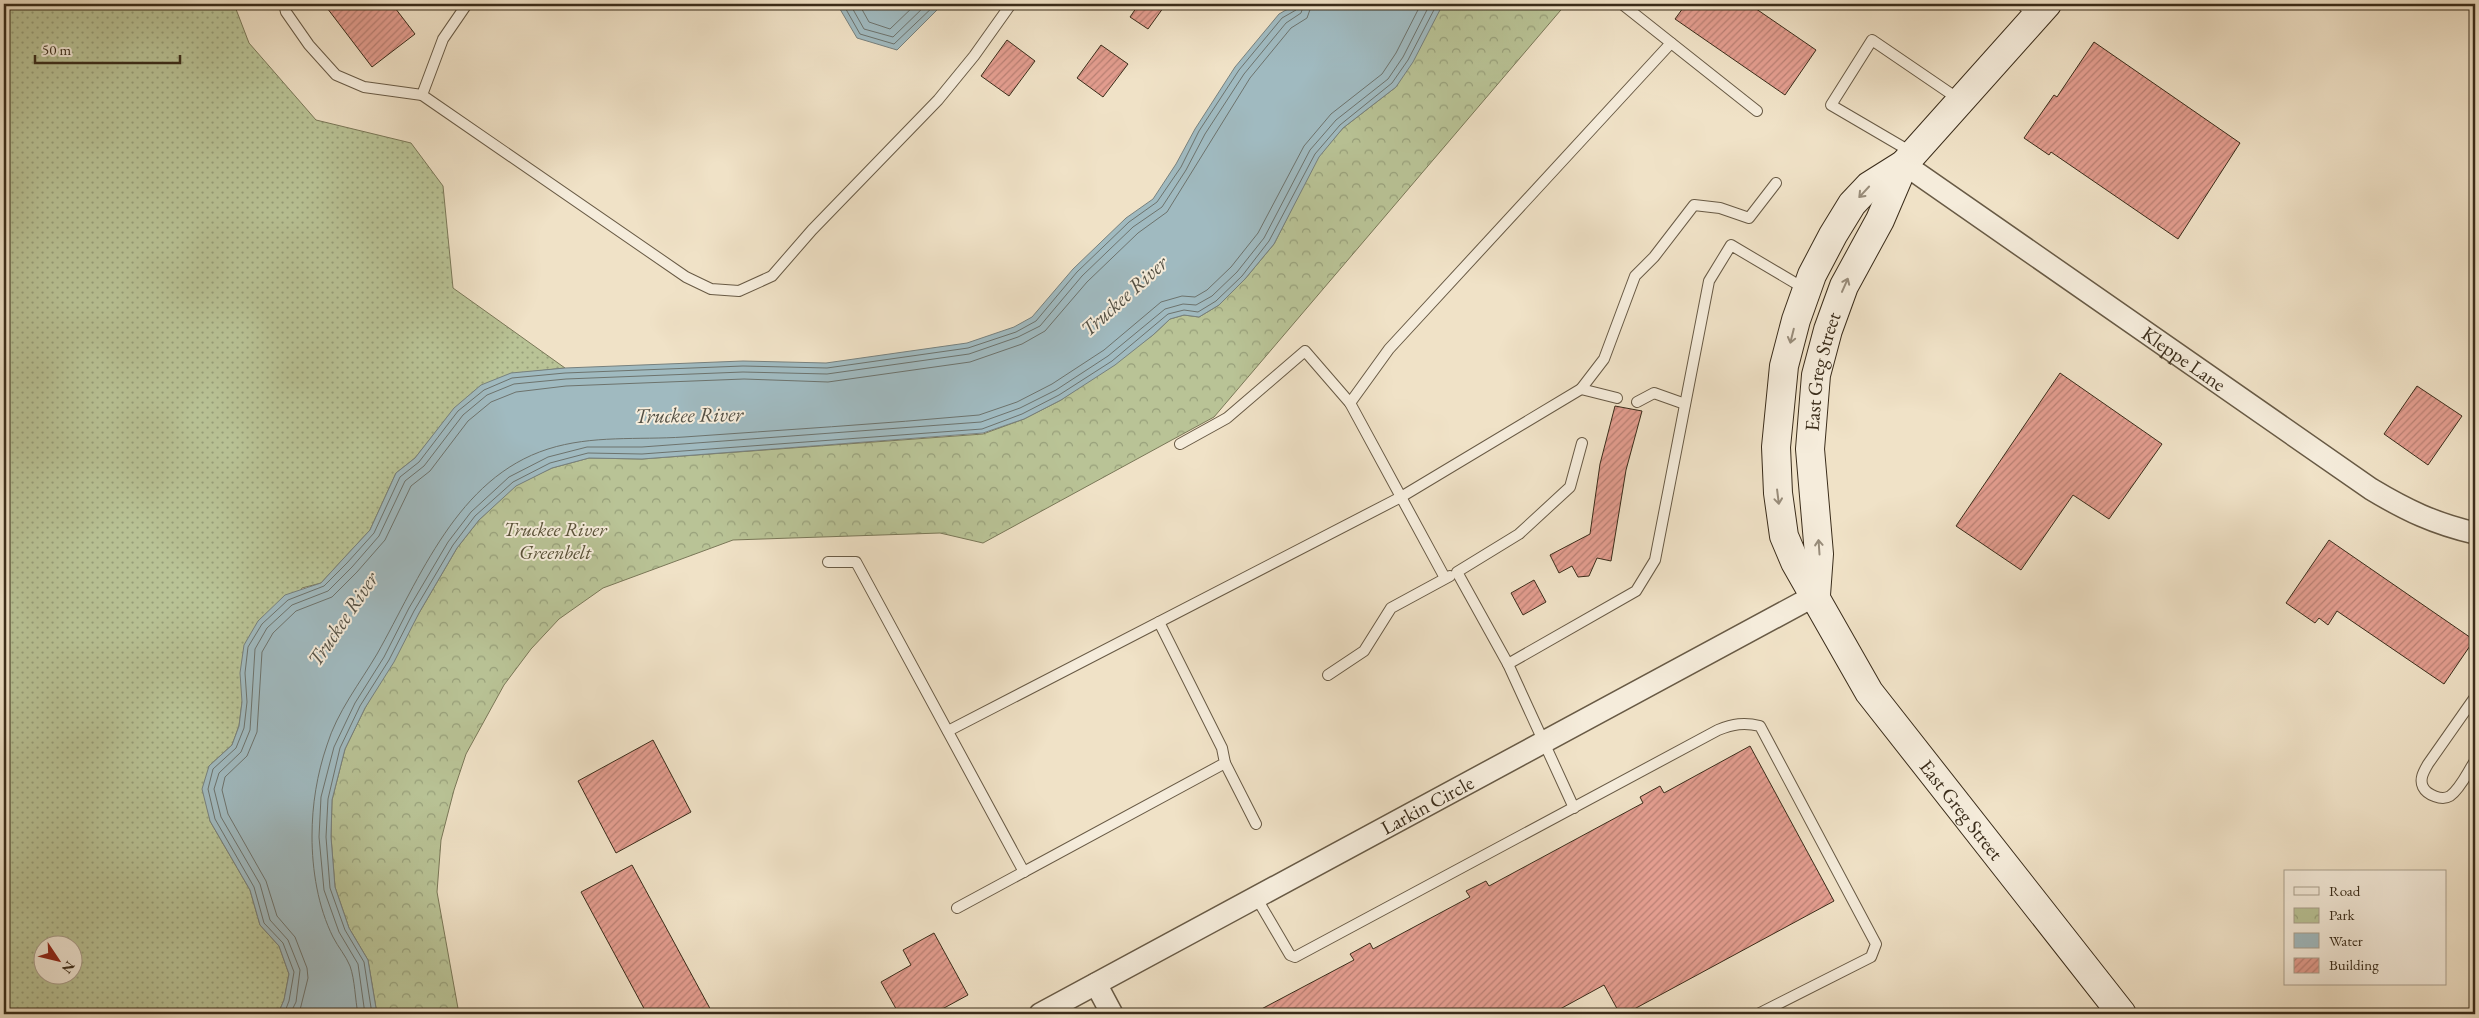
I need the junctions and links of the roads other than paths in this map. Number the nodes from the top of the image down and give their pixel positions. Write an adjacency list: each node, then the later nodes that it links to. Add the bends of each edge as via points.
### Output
1 (284, 4): 7 (lane, via 309,45 336,75 364,87)
2 (466, 4): 7 (lane, via 443,38)
3 (1012, 4): 7 (lane, via 938,100 772,276 739,290 711,289 686,276)
4 (1622, 4): 6 (lane)
5 (2035, 8): 8 (main road, East Greg Street)
6 (1671, 42): 9 (lane); 16 (lane, via 1389,350)
7 (422, 95)
8 (1960, 100): 10 (main road, East Greg Street); 10 (lane, via 1872,40 1831,105)
9 (1757, 111)
10 (1909, 159): 12 (main road, East Greg Street, one-way to 12, via 1869,186 1852,204 1832,235); 21 (street, Kleppe Lane, via 2371,489 2444,526); 25 (main road, East Greg Street, one-way to 10, via 1820,554 1810,449 1816,375 1844,286)
11 (1776, 182): 13 (lane, via 1749,218 1720,208 1694,205 1654,258 1634,276 1604,359)
12 (1807, 290): 17 (lane, via 1731,245 1709,281); 25 (main road, East Greg Street, one-way to 25, via 1784,366 1776,456 1784,536 1795,562)
13 (1581, 389): 14 (lane); 20 (lane)
14 (1617, 398)
15 (1637, 402): 17 (lane, via 1654,393)
16 (1350, 404): 19 (lane, via 1305,351 1227,418); 20 (lane)
17 (1685, 404): 27 (lane, via 1655,560 1636,592)
18 (1582, 443): 23 (lane, via 1570,487 1519,534)
19 (1180, 444)
20 (1401, 497): 24 (lane); 26 (lane)
21 (2475, 532)
22 (828, 562): 30 (lane, via 856,562)
23 (1457, 572): 24 (lane); 27 (lane)
24 (1445, 578): 28 (lane, via 1391,608 1364,651)
25 (1816, 595): 31 (street, Larkin Circle); 43 (main road, East Greg Street, via 1835,635 1869,692)
26 (1159, 622): 30 (lane); 33 (lane, via 1222,748)
27 (1508, 664): 31 (lane)
28 (1328, 675)
29 (2475, 697): 32 (lane, via 2428,764 2422,776 2423,786 2430,794 2442,798 2450,796)
30 (948, 731): 36 (lane)
31 (1542, 743): 34 (lane); 37 (street, Larkin Circle)
32 (2475, 760)
33 (1226, 763): 35 (lane); 36 (lane)
34 (1574, 808): 37 (lane, via 1295,957 1290,955); 42 (lane, via 1718,730 1746,723 1760,726 1876,944 1871,957)
35 (1256, 824)
36 (1024, 872): 38 (lane)
37 (1256, 897): 39 (street, Larkin Circle)
38 (957, 908)
39 (1096, 984): 40 (street, Larkin Circle); 41 (street)
40 (1040, 1014)
41 (1112, 1014)
42 (1758, 1014)
43 (2122, 1014)

